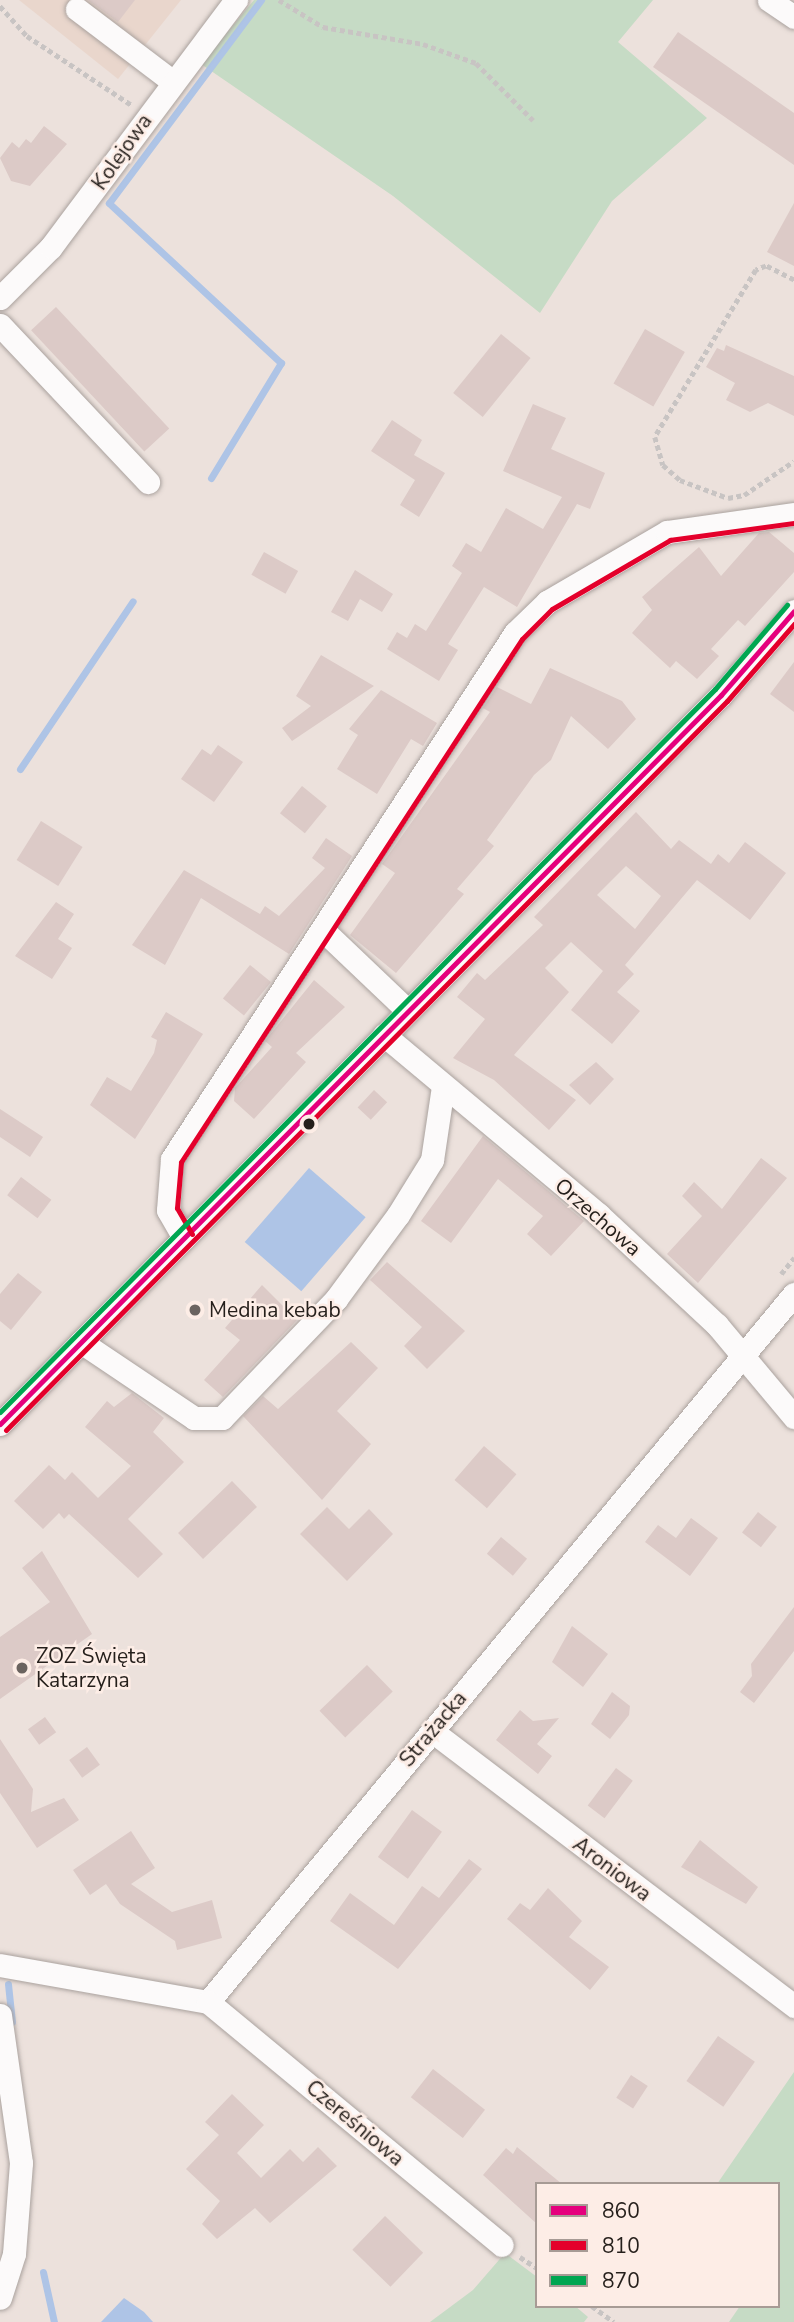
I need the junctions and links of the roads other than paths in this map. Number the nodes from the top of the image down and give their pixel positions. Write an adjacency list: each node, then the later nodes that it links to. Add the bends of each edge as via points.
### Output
1 (236, 0): 5 (street, Kolejowa)
2 (769, 0): 4 (street)
3 (77, 9): 5 (street)
4 (794, 17)
5 (173, 82): 6 (street, Kolejowa, via 51,247)
6 (0, 298)
7 (0, 325): 8 (street)
8 (148, 482)
9 (794, 514): 11 (street, via 667,532 547,602 477,684)
10 (794, 611): 12 (street, via 721,695)
11 (325, 932): 12 (street); 15 (street, via 172,1159 169,1210)
12 (407, 1010): 13 (street)
13 (384, 1035): 14 (street, Orzechowa); 15 (street)
14 (443, 1086): 17 (street, via 432,1160 398,1215 336,1300 222,1418 194,1418); 18 (street, Orzechowa, via 598,1215)
15 (184, 1238): 17 (street)
16 (794, 1294): 18 (street, Strażacka)
17 (80, 1342): 20 (street)
18 (748, 1356): 19 (street, Orzechowa); 21 (street, Strażacka)
19 (794, 1417)
20 (0, 1424)
21 (432, 1731): 23 (street, Strażacka); 24 (street, Aroniowa)
22 (0, 1965): 23 (street)
23 (208, 2002): 26 (street, Czereśniowa)
24 (794, 2006)
25 (0, 2015): 27 (street, via 21,2163 14,2254)
26 (502, 2245)
27 (0, 2298)

